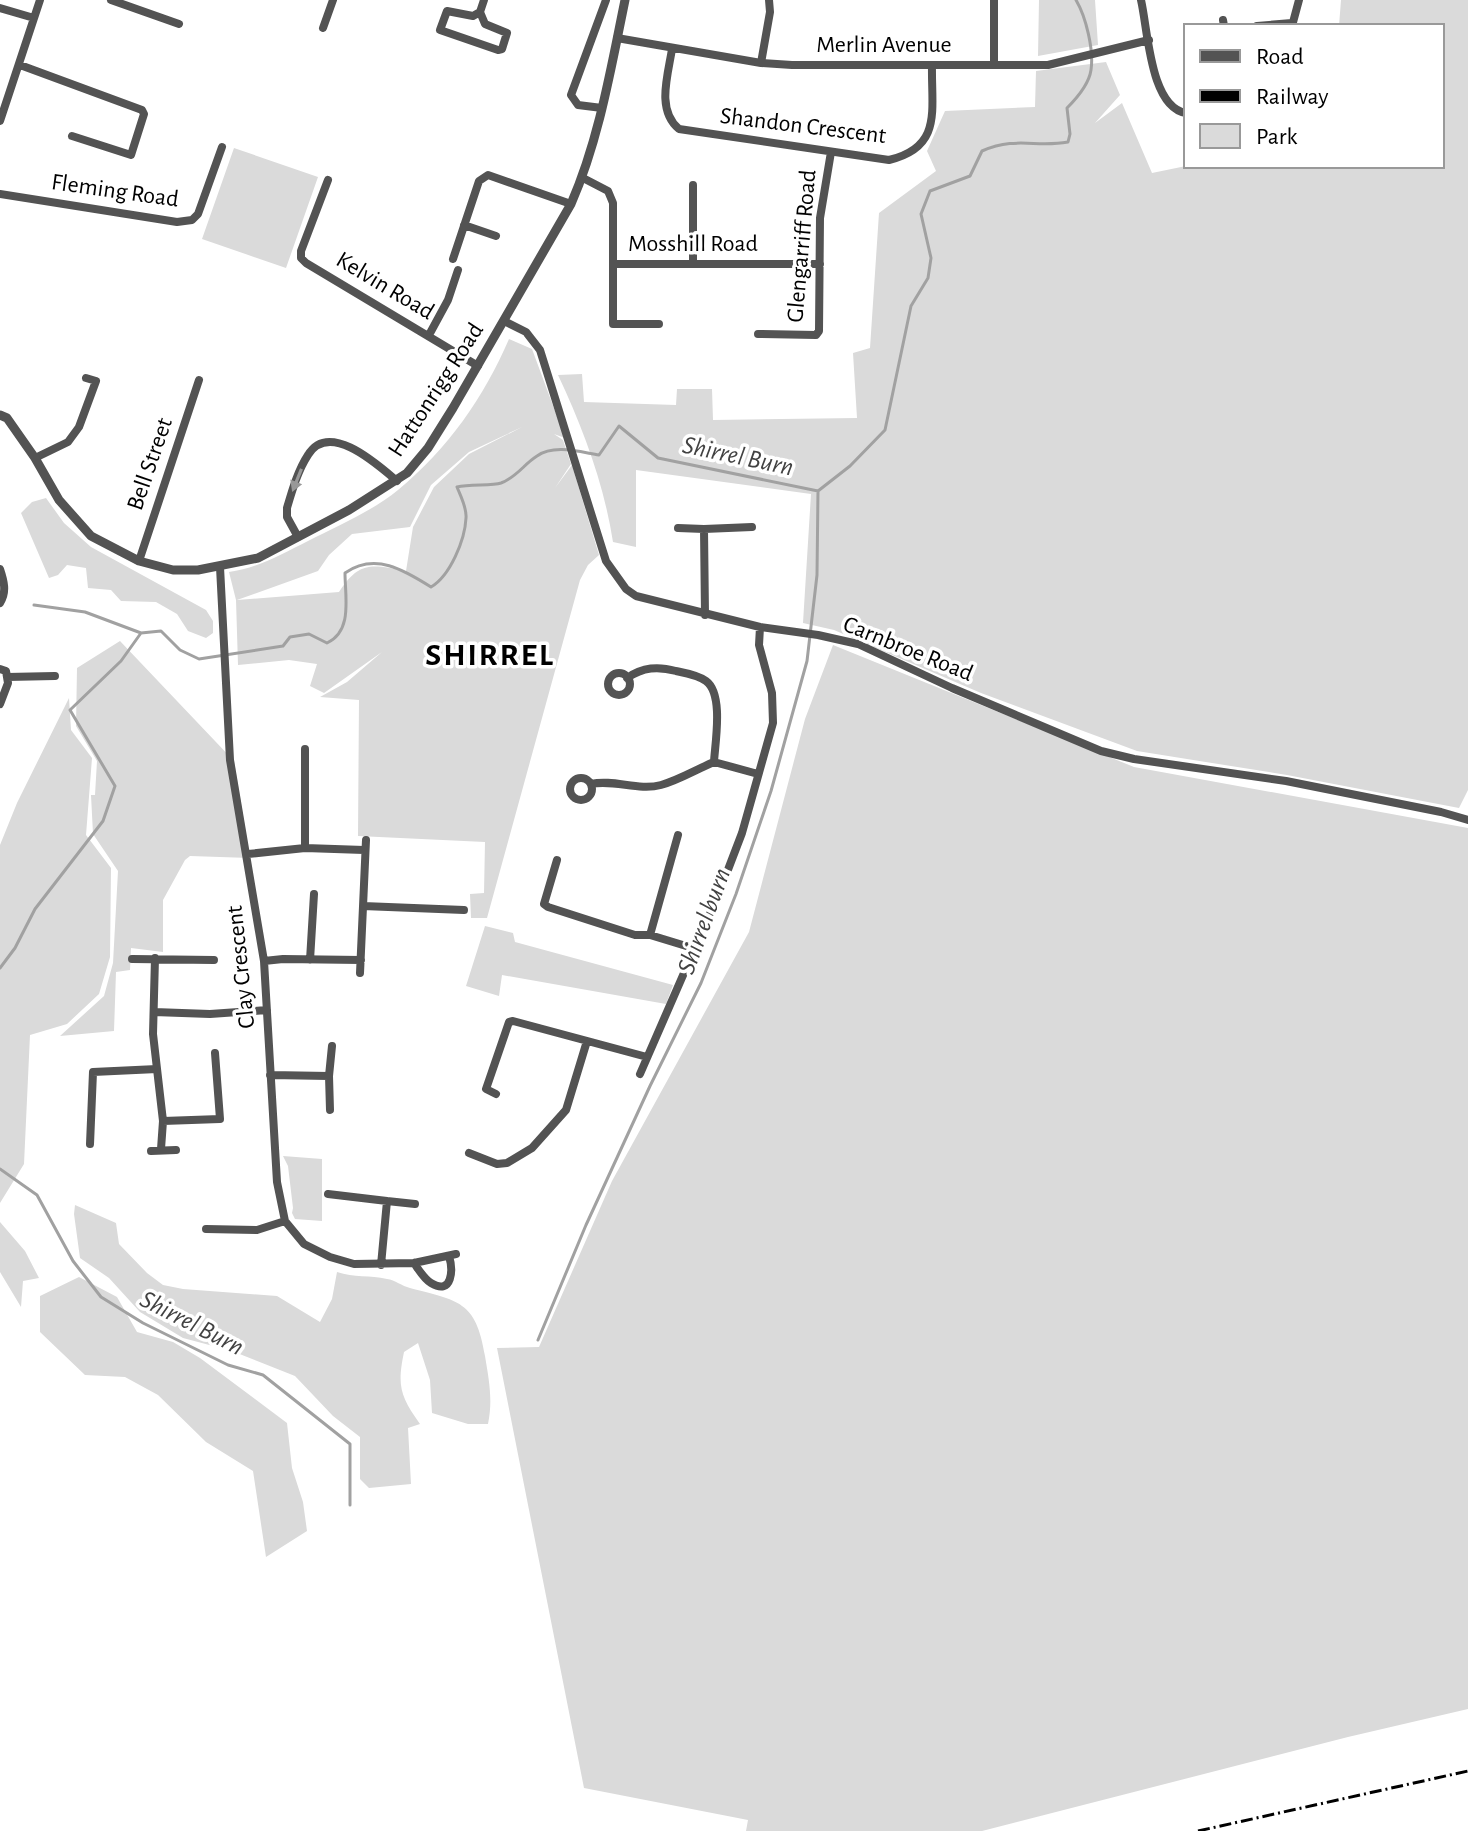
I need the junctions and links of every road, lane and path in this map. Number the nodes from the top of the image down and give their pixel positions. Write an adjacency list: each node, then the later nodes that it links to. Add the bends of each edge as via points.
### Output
1 (40, 0): 13 (street)
2 (111, 0): 14 (street)
3 (333, 0): 16 (street)
4 (484, 0): 12 (street)
5 (606, 0): 24 (street, via 571,95 578,105)
6 (625, 0): 17 (street, Hattonrigg Road)
7 (769, 0): 20 (street)
8 (994, 0): 23 (street)
9 (1141, 0): 18 (street)
10 (1299, 0): 15 (street)
11 (0, 8): 13 (street)
12 (480, 12): 12 (street, via 485,24 507,33 502,49 440,30 447,11 473,16)
13 (34, 18): 21 (street)
14 (179, 24)
15 (1292, 24)
16 (323, 28)
17 (617, 38): 19 (street, Merlin Avenue); 24 (street, Hattonrigg Road)
18 (1149, 40): 23 (street, Merlin Avenue, via 1048,65); 25 (street, via 1160,94)
19 (672, 49): 20 (street, Merlin Avenue); 29 (street, Shandon Crescent, via 665,102 671,123 679,129)
20 (761, 63): 22 (street, Merlin Avenue)
21 (20, 65): 26 (street); 27 (street, via 144,114 131,155)
22 (932, 65): 23 (street, Merlin Avenue); 29 (street, Shandon Crescent, via 931,125 918,147 889,160)
23 (994, 65)
24 (602, 108): 30 (street, Hattonrigg Road)
25 (1184, 112)
26 (0, 121)
27 (72, 136)
28 (222, 147): 33 (street, Fleming Road, via 192,220)
29 (831, 152): 40 (street, Glengarriff Road, via 820,218)
30 (583, 178): 34 (street, Hattonrigg Road); 39 (street, via 608,191 613,203)
31 (328, 180): 45 (street, Kelvin Road, via 301,258)
32 (693, 185): 38 (street)
33 (0, 194)
34 (571, 204): 35 (street, via 488,175 479,181); 42 (street, Hattonrigg Road)
35 (464, 225): 36 (street); 37 (street)
36 (496, 236)
37 (453, 259)
38 (693, 263): 39 (street, Mosshill Road); 40 (street, Mosshill Road)
39 (613, 264): 43 (street, via 613,324)
40 (820, 264): 44 (street, Glengarriff Road, via 816,335)
41 (458, 270): 45 (street)
42 (504, 321): 46 (street, Hattonrigg Road); 60 (street, Carnbroe Road, via 526,332 540,350 598,542 613,574 636,596)
43 (659, 324)
44 (758, 334)
45 (429, 335): 46 (street, Kelvin Road)
46 (478, 366): 51 (street, Hattonrigg Road, via 428,448)
47 (86, 378): 50 (street, via 96,381 79,427 68,442)
48 (199, 380): 56 (street, Bell Street)
49 (0, 415): 50 (street, Hattonrigg Road)
50 (35, 458): 56 (street, Hattonrigg Road, via 59,500 91,536)
51 (397, 481): 55 (street, Hattonrigg Road); 55 (street, one-way to 55, via 369,457 333,441 322,444 309,452 287,508)
52 (752, 527): 54 (street)
53 (678, 528): 54 (street)
54 (704, 529): 60 (street)
55 (298, 537): 57 (street, Hattonrigg Road, via 258,558)
56 (139, 561): 57 (street, Hattonrigg Road, via 185,571)
57 (220, 567): 76 (street, Clay Crescent, via 230,760)
58 (0, 569): 59 (street)
59 (0, 603)
60 (705, 615): 61 (street, Carnbroe Road)
61 (760, 627): 69 (street, via 774,714); 71 (street, Carnbroe Road, via 858,644 1101,751 1286,781)
62 (0, 669): 64 (street)
63 (55, 676): 64 (street)
64 (7, 677): 66 (street)
65 (627, 678): 68 (street, via 659,667 706,681 717,707)
66 (0, 704)
67 (305, 749): 74 (street)
68 (714, 762): 69 (street); 70 (street, via 661,785)
69 (758, 774): 82 (street, via 742,833)
70 (591, 784)
71 (1468, 820)
72 (678, 835): 81 (street)
73 (366, 840): 75 (street)
74 (305, 848): 75 (street); 76 (street)
75 (364, 850): 79 (street)
76 (248, 854): 88 (street, Clay Crescent)
77 (557, 860): 81 (street, via 544,904 635,935)
78 (314, 894): 86 (street)
79 (363, 906): 80 (street); 87 (street)
80 (464, 910)
81 (650, 935): 82 (street)
82 (696, 949): 95 (street)
83 (155, 958): 84 (street); 85 (street); 91 (street)
84 (132, 959)
85 (214, 960)
86 (310, 960): 87 (street); 88 (street)
87 (361, 960): 89 (street)
88 (264, 961): 90 (street, Clay Crescent)
89 (360, 973)
90 (267, 1010): 91 (street); 98 (street, Clay Crescent)
91 (154, 1012): 96 (street)
92 (587, 1041): 95 (street); 100 (street, via 509,1022 486,1089); 105 (street, via 566,1110 532,1148 497,1164)
93 (332, 1046): 99 (street)
94 (215, 1053): 102 (street, via 220,1119)
95 (647, 1057): 97 (street)
96 (157, 1069): 102 (street); 103 (street, via 93,1072)
97 (640, 1074)
98 (270, 1075): 99 (street); 109 (street, Clay Crescent)
99 (329, 1076): 101 (street)
100 (496, 1094)
101 (330, 1110)
102 (163, 1121): 104 (street, via 156,1150)
103 (90, 1144)
104 (176, 1150)
105 (469, 1153)
106 (328, 1194): 107 (street)
107 (387, 1201): 108 (street); 112 (street)
108 (415, 1204)
109 (285, 1221): 110 (street, via 257,1230); 112 (street, via 304,1244 330,1257)
110 (206, 1229)
111 (414, 1263): 111 (street, via 453,1255 451,1279 440,1286 428,1281); 112 (street)
112 (381, 1265)

